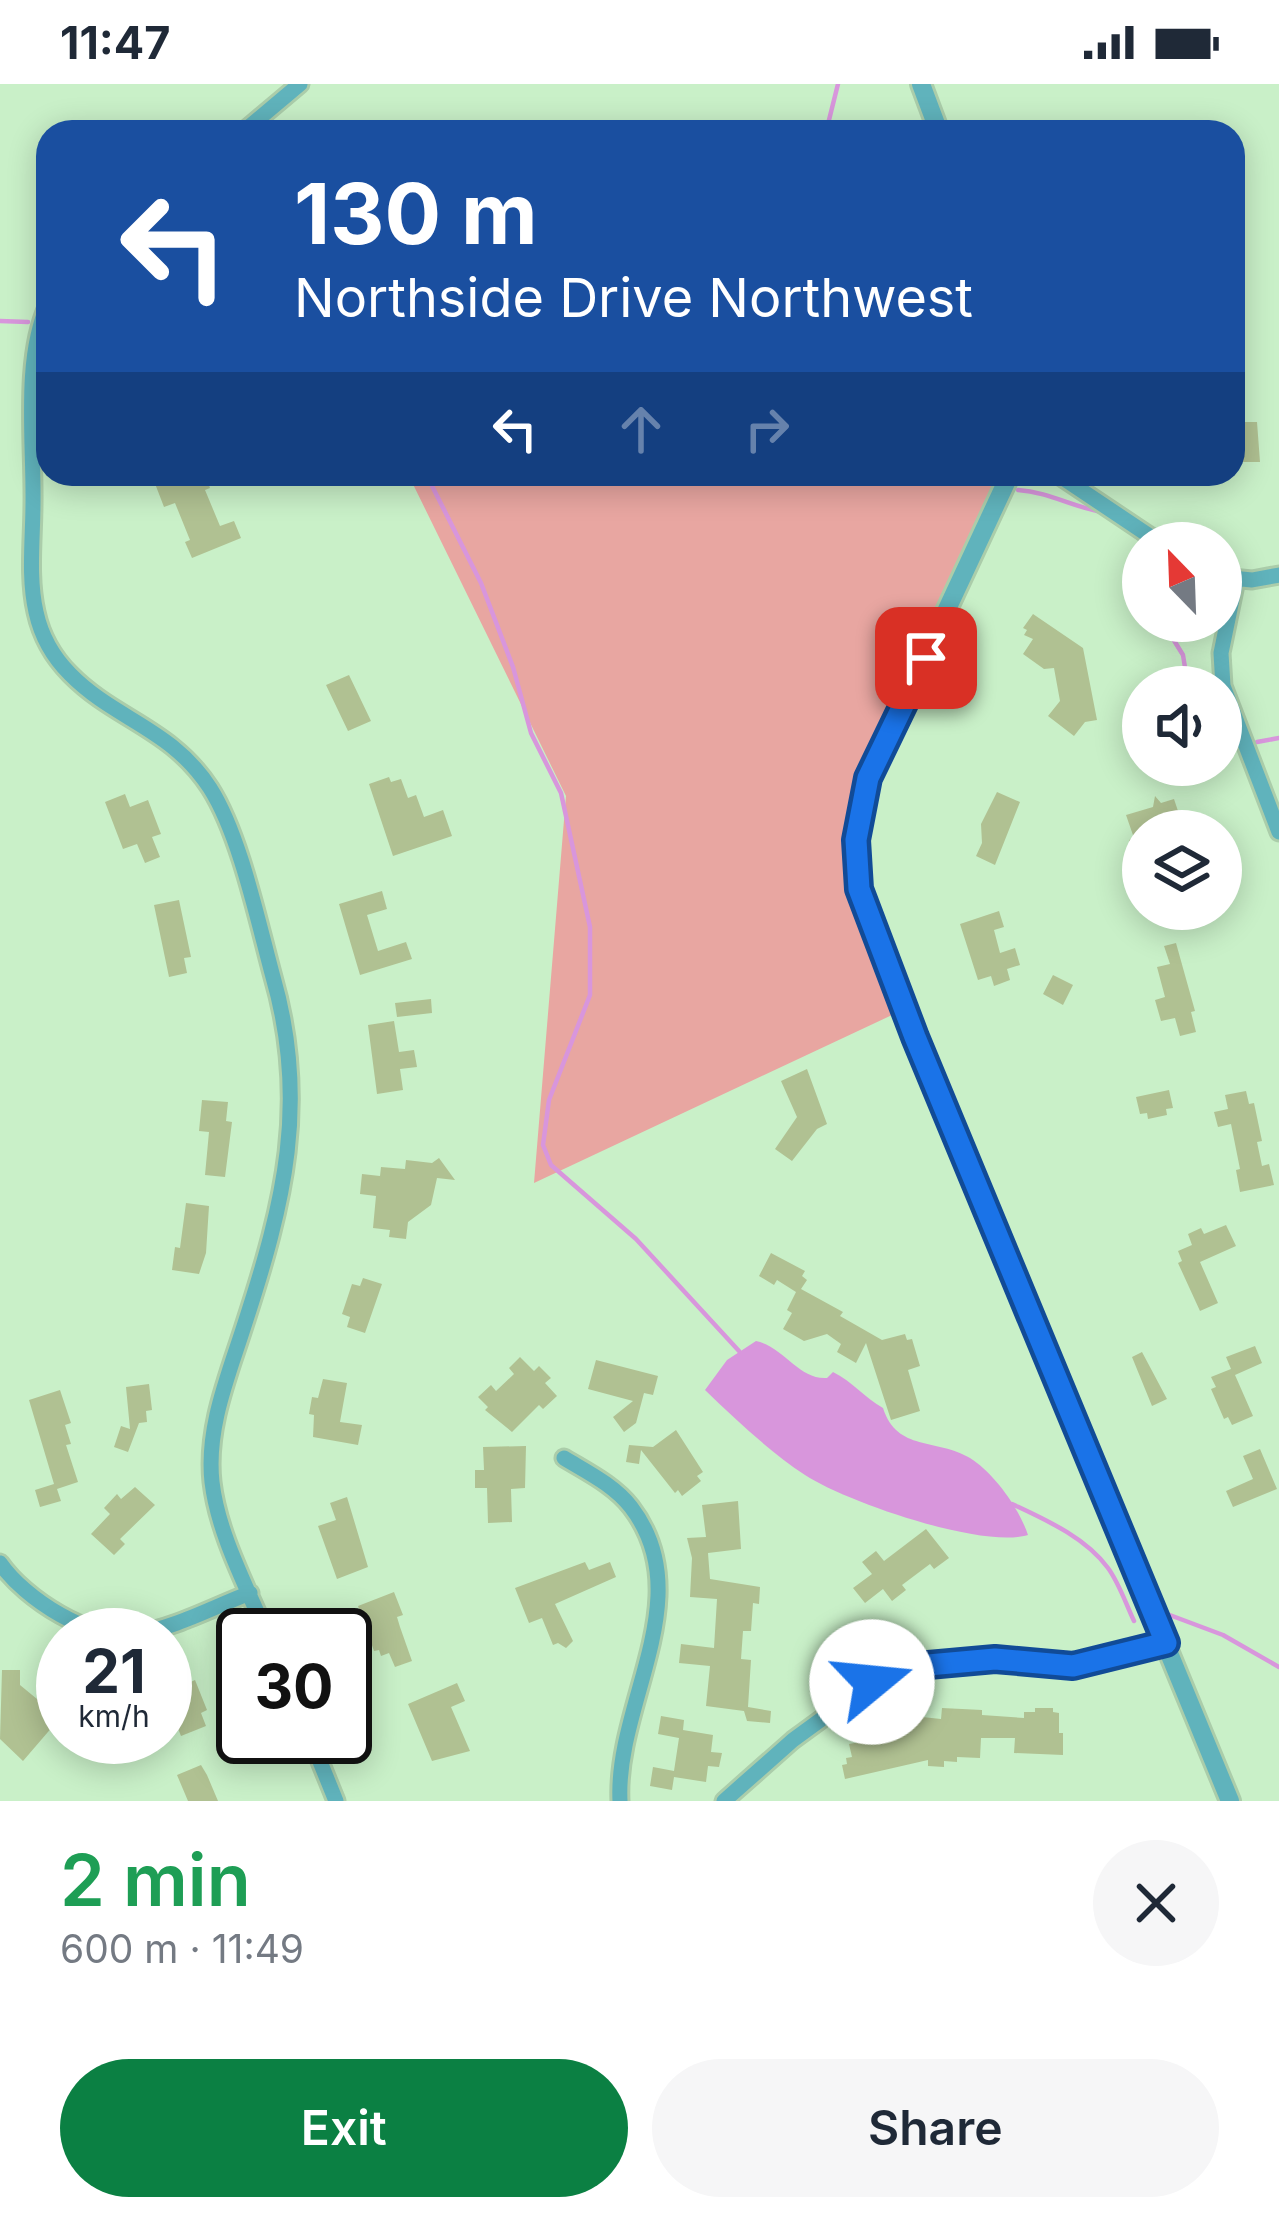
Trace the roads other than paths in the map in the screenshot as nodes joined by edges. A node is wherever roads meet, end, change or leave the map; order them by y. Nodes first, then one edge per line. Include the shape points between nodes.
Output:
1 (300, 84) edge
2 (921, 84) edge
3 (257, 120) edge
4 (934, 120) edge
5 (36, 350) edge
6 (1004, 486) edge
7 (1075, 486) edge
8 (1129, 522) edge
9 (1279, 574) edge
10 (1242, 577) edge
11 (1223, 642) edge
12 (1279, 832) edge
13 (564, 1458) dead end
14 (0, 1563) edge
15 (250, 1592) junction
16 (257, 1608) edge
17 (1166, 1643) junction
18 (321, 1764) edge
19 (337, 1801) edge
20 (620, 1801) edge
21 (724, 1801) edge
22 (1230, 1801) edge

1 - 3 street
2 - 4 street
5 - 15 street via 33,586 41,629 72,676 169,741 211,789 285,1028 292,1107 285,1186 211,1449 218,1511
6 - 17 street via 868,778 855,865 882,953
7 - 8 street
9 - 10 street
11 - 12 street via 1223,686
13 - 20 street via 632,1508 661,1581 621,1754
14 - 15 street via 38,1601 112,1633 138,1634
15 - 16 street
17 - 21 street via 1073,1666 995,1659 906,1667 872,1682
17 - 22 street
18 - 19 street

